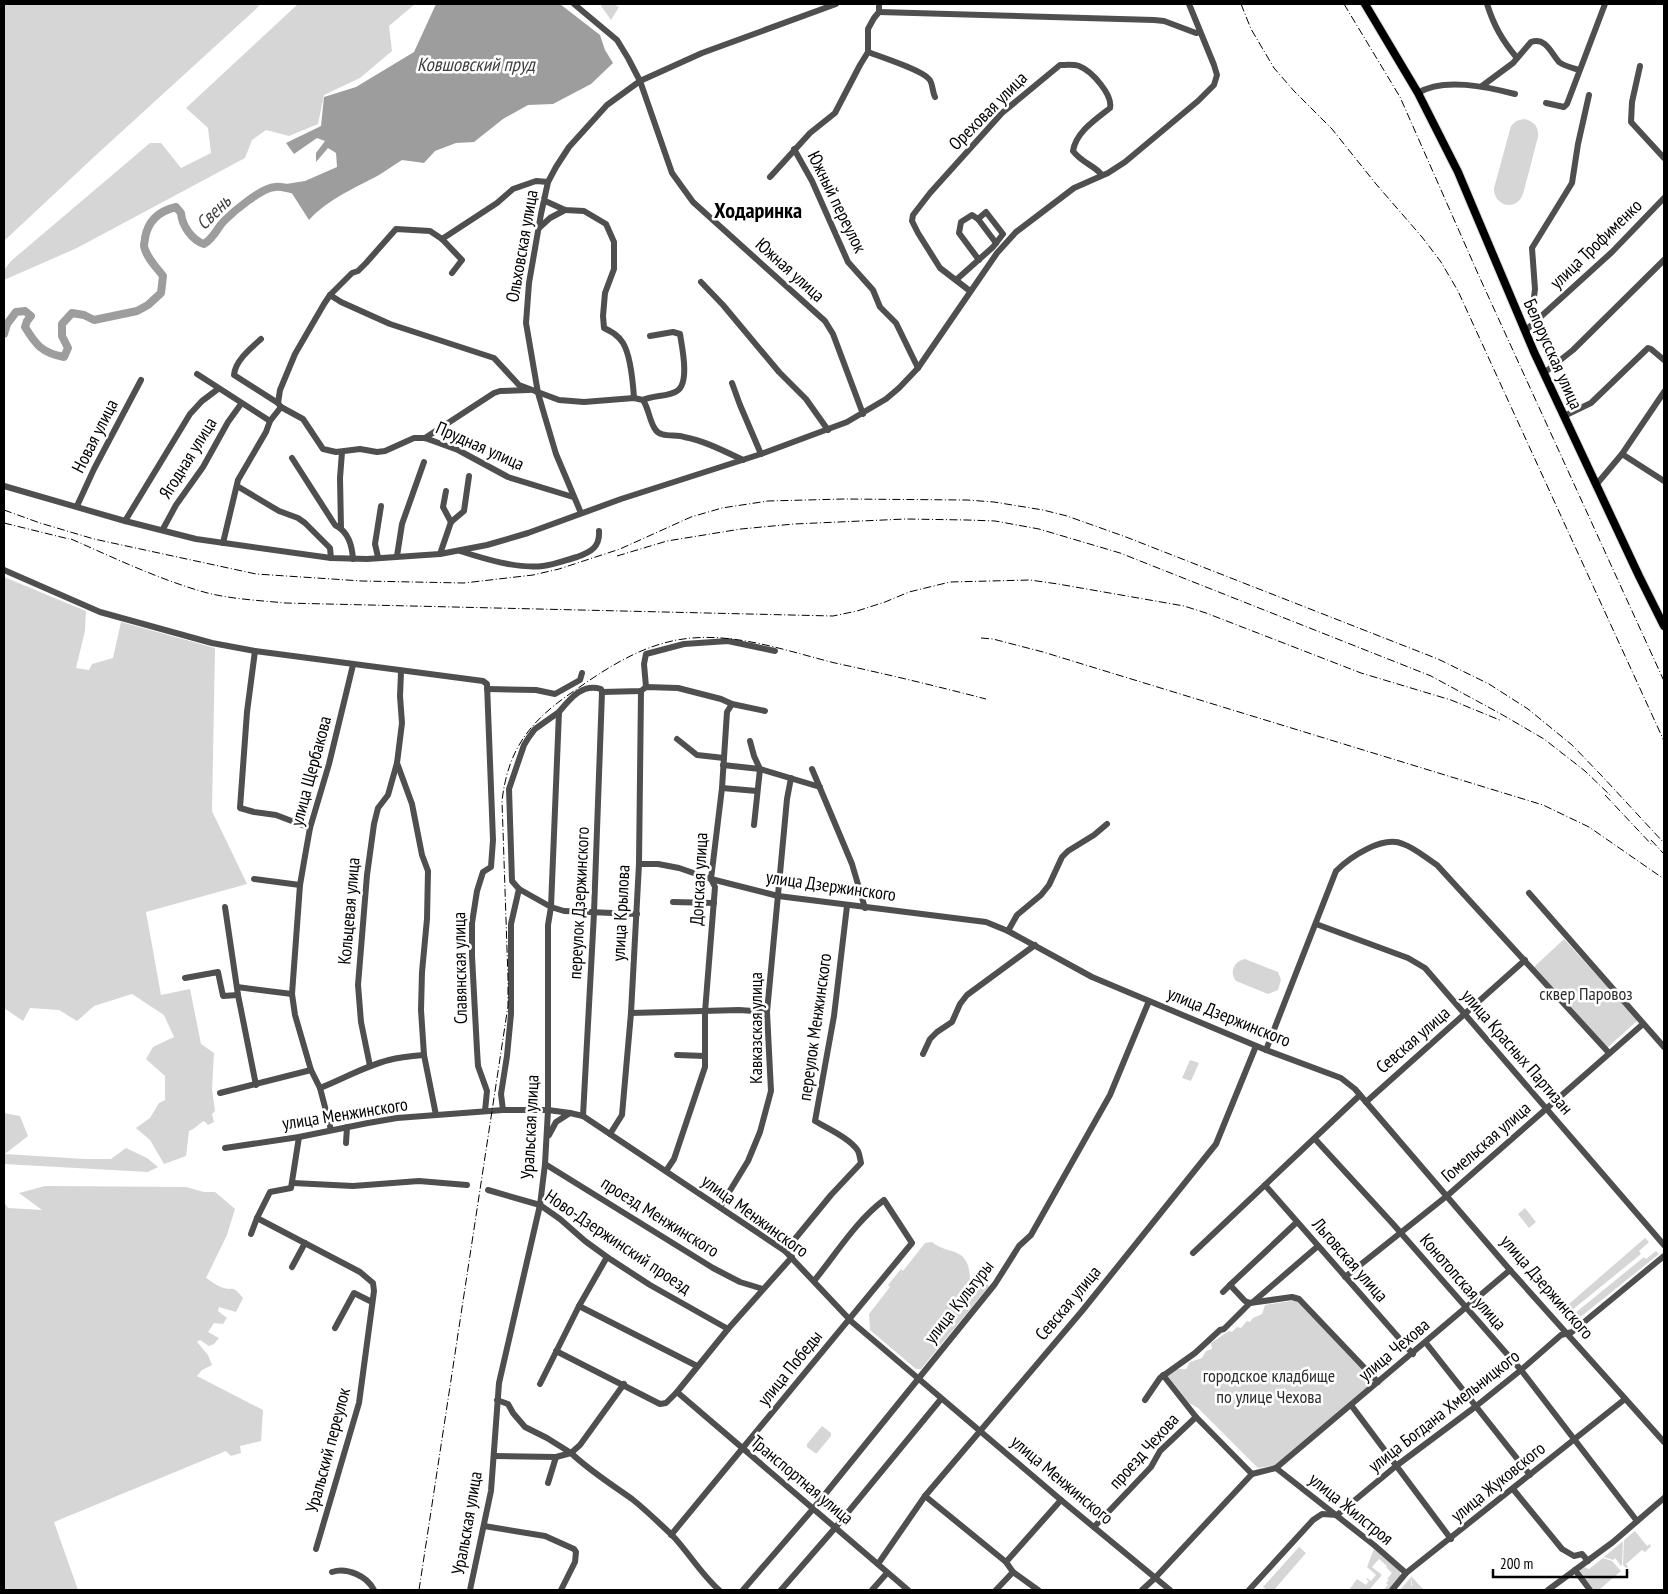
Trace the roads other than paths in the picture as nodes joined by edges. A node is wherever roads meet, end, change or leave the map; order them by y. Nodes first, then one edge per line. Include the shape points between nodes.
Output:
1 (574, 4) edge
2 (836, 4) edge
3 (878, 4) edge
4 (900, 4) edge
5 (1189, 4) edge
6 (1365, 4) edge
7 (1487, 4) edge
8 (1605, 4) edge
9 (879, 12) junction
10 (903, 12) junction
11 (1200, 32) junction
12 (868, 52) junction
13 (1517, 58) junction
14 (1640, 66) dead end
15 (1579, 70) junction
16 (640, 81) junction
17 (1482, 86) junction
18 (1418, 93) junction
19 (1515, 94) dead end
20 (1589, 95) dead end
21 (935, 97) dead end
22 (1546, 103) dead end
23 (794, 150) junction
24 (1664, 158) edge
25 (1102, 176) junction
26 (770, 177) dead end
27 (548, 182) junction
28 (1664, 198) edge
29 (543, 200) junction
30 (565, 210) junction
31 (978, 219) junction
32 (539, 228) junction
33 (442, 239) junction
34 (996, 243) junction
35 (979, 260) junction
36 (1664, 260) edge
37 (452, 273) dead end
38 (956, 280) junction
39 (701, 282) dead end
40 (970, 291) junction
41 (330, 295) junction
42 (1536, 322) junction
43 (1525, 331) junction
44 (650, 336) dead end
45 (261, 338) dead end
46 (1664, 360) edge
47 (918, 368) junction
48 (1544, 373) junction
49 (197, 374) dead end
50 (141, 380) dead end
51 (732, 383) dead end
52 (218, 389) junction
53 (530, 390) junction
54 (1664, 392) edge
55 (538, 393) junction
56 (634, 398) junction
57 (643, 400) junction
58 (241, 404) junction
59 (280, 405) junction
60 (863, 414) junction
61 (1564, 416) junction
62 (270, 421) junction
63 (828, 430) junction
64 (425, 438) junction
65 (342, 452) junction
66 (761, 454) junction
67 (1622, 454) junction
68 (292, 458) dead end
69 (744, 460) junction
70 (424, 462) dead end
71 (469, 476) dead end
72 (1664, 481) edge
73 (1596, 485) junction
74 (4, 486) edge
75 (237, 486) junction
76 (446, 491) dead end
77 (573, 497) junction
78 (77, 506) junction
79 (381, 506) dead end
80 (581, 513) junction
81 (125, 521) junction
82 (452, 522) junction
83 (341, 528) junction
84 (163, 530) junction
85 (599, 531) dead end
86 (223, 543) junction
87 (459, 550) junction
88 (440, 554) junction
89 (397, 556) junction
90 (378, 557) junction
91 (331, 558) junction
92 (353, 560) junction
93 (4, 570) edge
94 (1664, 626) edge
95 (255, 651) junction
96 (775, 652) dead end
97 (352, 665) junction
98 (401, 672) junction
99 (582, 673) dead end
100 (487, 689) junction
101 (644, 689) junction
102 (602, 692) junction
103 (732, 704) junction
104 (765, 711) dead end
105 (559, 712) junction
106 (677, 739) dead end
107 (750, 741) dead end
108 (724, 761) junction
109 (397, 763) junction
110 (760, 769) junction
111 (812, 769) dead end
112 (791, 778) junction
113 (820, 787) junction
114 (722, 788) junction
115 (757, 792) junction
116 (1107, 824) dead end
117 (754, 826) dead end
118 (310, 828) junction
119 (640, 864) junction
120 (711, 879) junction
121 (254, 880) dead end
122 (300, 885) junction
123 (519, 889) junction
124 (1529, 893) dead end
125 (778, 896) junction
126 (673, 902) dead end
127 (714, 903) junction
128 (847, 906) junction
129 (225, 907) dead end
130 (550, 907) junction
131 (865, 908) junction
132 (594, 913) junction
133 (637, 914) junction
134 (1316, 924) junction
135 (1008, 930) junction
136 (1035, 945) junction
137 (1525, 960) junction
138 (185, 978) dead end
139 (237, 991) junction
140 (292, 994) junction
141 (1149, 1001) junction
142 (705, 1012) junction
143 (767, 1012) junction
144 (631, 1013) junction
145 (1465, 1015) junction
146 (1643, 1024) junction
147 (1256, 1046) junction
148 (1664, 1047) edge
149 (1266, 1050) junction
150 (1609, 1053) junction
151 (923, 1054) dead end
152 (424, 1055) junction
153 (677, 1055) dead end
154 (705, 1056) junction
155 (370, 1066) junction
156 (311, 1070) junction
157 (256, 1085) junction
158 (320, 1088) junction
159 (220, 1093) dead end
160 (1360, 1095) junction
161 (1366, 1102) junction
162 (1546, 1109) junction
163 (504, 1110) junction
164 (548, 1110) junction
165 (485, 1111) junction
166 (570, 1113) junction
167 (436, 1115) junction
168 (583, 1116) junction
169 (347, 1127) junction
170 (332, 1130) junction
171 (610, 1134) junction
172 (299, 1137) junction
173 (548, 1138) junction
174 (1315, 1139) junction
175 (346, 1143) dead end
176 (225, 1148) dead end
177 (545, 1164) junction
178 (666, 1171) junction
179 (293, 1183) junction
180 (468, 1185) dead end
181 (1264, 1186) junction
182 (488, 1190) dead end
183 (1448, 1196) junction
184 (540, 1205) junction
185 (720, 1207) junction
186 (257, 1218) junction
187 (1297, 1222) junction
188 (1401, 1233) junction
189 (251, 1234) dead end
190 (304, 1243) junction
191 (1664, 1245) edge
192 (1318, 1246) junction
193 (785, 1251) junction
194 (1193, 1253) dead end
195 (1664, 1256) edge
196 (607, 1257) junction
197 (792, 1258) junction
198 (292, 1267) dead end
199 (1510, 1270) junction
200 (1345, 1277) junction
201 (814, 1281) junction
202 (1230, 1285) junction
203 (763, 1289) junction
204 (1223, 1292) dead end
205 (372, 1302) junction
206 (1252, 1303) junction
207 (579, 1306) junction
208 (1466, 1308) junction
209 (849, 1320) junction
210 (335, 1328) dead end
211 (728, 1329) junction
212 (1566, 1333) junction
213 (1426, 1343) junction
214 (556, 1351) junction
215 (1413, 1354) junction
216 (697, 1366) junction
217 (1521, 1370) junction
218 (1163, 1376) junction
219 (918, 1379) junction
220 (1378, 1382) junction
221 (540, 1384) dead end
222 (624, 1384) junction
223 (677, 1392) junction
224 (941, 1399) junction
225 (1625, 1399) junction
226 (498, 1400) junction
227 (1145, 1400) dead end
228 (1351, 1405) junction
229 (1475, 1407) junction
230 (1196, 1417) junction
231 (980, 1431) junction
232 (1575, 1439) junction
233 (1663, 1442) edge
234 (743, 1449) junction
235 (571, 1453) junction
236 (494, 1456) junction
237 (556, 1457) junction
238 (1396, 1466) junction
239 (1276, 1468) junction
240 (1252, 1474) junction
241 (1530, 1475) junction
242 (548, 1483) dead end
243 (1513, 1489) junction
244 (925, 1496) junction
245 (1664, 1498) edge
246 (1061, 1500) junction
247 (813, 1509) junction
248 (1337, 1515) junction
249 (1637, 1521) junction
250 (484, 1526) junction
251 (1094, 1527) junction
252 (835, 1528) junction
253 (671, 1535) junction
254 (1452, 1539) junction
255 (316, 1549) dead end
256 (1588, 1561) junction
257 (1006, 1562) junction
258 (878, 1564) junction
259 (1575, 1570) junction
260 (332, 1572) dead end
261 (1013, 1572) junction
262 (887, 1573) junction
263 (1406, 1573) junction
264 (1155, 1578) junction
265 (374, 1590) edge
266 (470, 1590) edge
267 (561, 1590) edge
268 (719, 1590) edge
269 (743, 1590) edge
270 (781, 1590) edge
271 (872, 1590) edge
272 (908, 1590) edge
273 (996, 1590) edge
274 (1038, 1590) edge
275 (1142, 1590) edge
276 (1170, 1590) edge
277 (1249, 1590) edge
278 (1392, 1590) edge
279 (1548, 1590) edge
280 (1590, 1590) edge

1 - 16 street, Южная улица via 616,40
2 - 16 street, Ольховская улица via 702,53
3 - 9 street
4 - 10 street
5 - 11 street
6 - 18 main road, Белорусская улица
7 - 13 street via 1497,32
8 - 15 street
9 - 10 street
9 - 12 street via 868,29
10 - 11 street via 1154,20
11 - 25 street via 1214,65 1214,85 1125,162
12 - 21 street via 928,78
12 - 23 street via 835,113
13 - 15 street via 1531,42 1538,40 1547,45 1561,64
13 - 17 street
14 - 24 street via 1631,122
15 - 22 street via 1566,106
16 - 27 street, Ольховская улица via 590,122 569,147
16 - 60 street, Южная улица via 672,173 684,191 824,321 833,334
17 - 18 street via 1427,87
17 - 19 street
18 - 43 main road, Белорусская улица via 1458,172
20 - 42 street via 1572,183 1532,248 1535,290 1532,314
23 - 26 street
23 - 47 street, Южный переулок via 812,181 848,262 873,290 880,307 896,322
25 - 38 street, Ореховая улица via 1073,151 1084,130 1110,108 1109,96 1085,69 1069,64 1060,66 1002,113 913,215 912,221 918,233 940,268
25 - 40 street via 1074,188 1020,228
27 - 29 street, Ольховская улица
27 - 33 street via 536,181 513,188 497,203
28 - 42 street, улица Трофименко via 1612,252
29 - 30 street
29 - 32 street, Ольховская улица
30 - 32 street
30 - 56 street via 584,211 597,217 606,224 614,242 614,269 605,293 604,328 624,344
31 - 34 street
31 - 34 street via 986,212 992,219 1003,234
31 - 35 street via 972,215 967,218 962,222 959,233
32 - 55 street, Ольховская улица via 526,316
33 - 37 street via 462,260
33 - 41 street via 430,231 396,229 366,264
34 - 35 street
35 - 38 street
36 - 48 street via 1573,350
38 - 40 street, Ореховая улица
39 - 63 street via 806,399
40 - 47 street
41 - 53 street via 390,324 494,358 519,385
41 - 59 street via 295,354 280,390
42 - 43 street, улица Трофименко
43 - 48 main road, Белорусская улица
44 - 57 street via 680,334 683,385 677,392
45 - 59 street, Прудная улица via 244,356 234,375
46 - 61 street via 1648,348 1591,403
47 - 60 street via 892,394
48 - 61 main road, Белорусская улица
49 - 52 street
50 - 78 street, Новая улица
51 - 66 street
52 - 58 street
52 - 81 street via 190,414
53 - 55 street
53 - 64 street via 494,393
54 - 67 street
55 - 56 street via 569,402
55 - 77 street, Ольховская улица
56 - 57 street
57 - 69 street via 654,429 660,434 684,436
58 - 62 street
58 - 84 street, Ягодная улица
59 - 62 street
59 - 65 street, Прудная улица via 303,419 323,449
60 - 63 street
61 - 73 main road, Белорусская улица
62 - 75 street
63 - 66 street
64 - 65 street, Прудная улица via 414,438 385,451 360,449
64 - 77 street, Прудная улица via 458,450 508,477
65 - 83 street
66 - 69 street
67 - 72 street
67 - 73 street
68 - 83 street via 335,525
69 - 80 street
70 - 89 street via 402,524
71 - 82 street via 464,511
73 - 94 main road, Белорусская улица
74 - 78 street
75 - 86 street
75 - 91 street via 305,522 330,548
76 - 82 street via 443,507
77 - 80 street, Ольховская улица
78 - 81 street
79 - 90 street via 375,544
80 - 87 street via 528,533
81 - 84 street
82 - 88 street
83 - 92 street via 348,538
84 - 86 street
85 - 87 street via 595,548 544,566 509,564
86 - 91 street
87 - 88 street
88 - 89 street
89 - 90 street
90 - 92 street
91 - 92 street
93 - 95 street via 100,612 212,643
95 - 97 street
95 - 118 street via 240,808 276,815
96 - 101 street, улица Крылова via 728,641 684,644 646,654
97 - 98 street
97 - 118 street, улица Щербакова
98 - 100 street, Славянская улица via 483,682
98 - 109 street, Кольцевая улица via 402,723
99 - 100 street via 580,680 555,694 536,690
100 - 165 street, Славянская улица via 493,840 491,866 483,872 472,923 478,1066 487,1091
101 - 102 street
101 - 103 street via 678,688
101 - 119 street, улица Крылова
102 - 105 street via 595,687 579,691
102 - 132 street, переулок Дзержинского
103 - 104 street
103 - 108 street, Донская улица via 726,712
105 - 123 street via 529,736 509,789 512,882
105 - 130 street, Уральская улица
106 - 108 street via 697,755
107 - 110 street
108 - 110 street
108 - 114 street, Донская улица
109 - 152 street, Кольцевая улица via 412,804 428,871 421,1010
109 - 155 street, Кольцевая улица via 388,794 378,808 366,874 358,992
110 - 112 street
110 - 115 street
111 - 113 street
112 - 113 street
112 - 125 street, Кавказская улица
113 - 131 street via 852,864
114 - 115 street
114 - 120 street, Донская улица
115 - 117 street
116 - 135 street via 1062,857 1049,885 1017,915
118 - 122 street, улица Щербакова
119 - 120 street, улица Дзержинского via 658,864
119 - 133 street, улица Крылова
120 - 125 street, улица Дзержинского
120 - 127 street, Донская улица via 715,887
121 - 122 street
122 - 140 street, улица Щербакова
123 - 130 street
123 - 163 street via 511,924 511,1014 501,1094
124 - 146 street
125 - 128 street, улица Дзержинского
125 - 143 street, Кавказская улица
126 - 127 street
127 - 142 street, Донская улица
128 - 131 street, улица Дзержинского
128 - 193 street, переулок Менжинского via 834,1016 816,1121 855,1147 861,1163
129 - 139 street
130 - 132 street
130 - 164 street, Уральская улица
131 - 135 street, улица Дзержинского via 986,922
132 - 133 street
132 - 168 street, переулок Дзержинского
133 - 144 street, улица Крылова
134 - 137 street via 1336,871 1366,850 1395,841 1437,865
134 - 145 street, улица Красных Партизан via 1418,963
134 - 149 street
135 - 136 street, улица Дзержинского
136 - 141 street, улица Дзержинского via 1092,977
136 - 151 street via 967,995 952,1022 933,1035
137 - 145 street, Севская улица
137 - 150 street
138 - 139 street via 218,972 223,996
139 - 140 street
139 - 157 street
140 - 156 street, улица Щербакова
141 - 147 street, улица Дзержинского
141 - 219 street, улица Культуры via 1110,1094 1031,1235 1019,1246 995,1284
142 - 143 street
142 - 144 street
142 - 154 street, Донская улица
143 - 185 street, Кавказская улица via 771,1091 767,1109 748,1161
144 - 171 street, улица Крылова via 622,1115
145 - 161 street, Севская улица
145 - 162 street, улица Красных Партизан
146 - 148 street
146 - 150 street, Гомельская улица
147 - 149 street, улица Дзержинского
147 - 231 street, Севская улица via 1216,1144 1082,1311
149 - 160 street, улица Дзержинского via 1341,1078
150 - 162 street, Гомельская улица
152 - 155 street
152 - 167 street, Кольцевая улица
153 - 154 street
154 - 178 street, Донская улица via 705,1067 674,1159
155 - 158 street
156 - 157 street
156 - 158 street, улица Щербакова
157 - 159 street
158 - 170 street, улица Щербакова
160 - 161 street, улица Дзержинского
160 - 174 street
161 - 183 street, улица Дзержинского
162 - 183 street, Гомельская улица
162 - 191 street, улица Красных Партизан
163 - 164 street, улица Менжинского
163 - 165 street, улица Менжинского
164 - 166 street, улица Менжинского
164 - 173 street, Уральская улица
165 - 167 street, улица Менжинского
166 - 168 street, улица Менжинского
166 - 173 street via 556,1122
167 - 169 street, улица Менжинского
168 - 171 street, улица Менжинского
169 - 170 street, улица Менжинского
169 - 175 street
170 - 172 street, улица Менжинского
171 - 178 street, улица Менжинского
172 - 176 street, улица Менжинского
172 - 179 street
173 - 177 street, Уральская улица
174 - 181 street
174 - 188 street, Конотопская улица
177 - 184 street, Уральская улица
177 - 203 street, проезд Менжинского via 713,1268
178 - 185 street, улица Менжинского
179 - 180 street via 354,1186 419,1181
179 - 186 street via 291,1188 270,1192
181 - 187 street, Льговская улица
181 - 194 street
182 - 184 street, Ново-Дзержинский проезд
183 - 188 street, Гомельская улица
183 - 199 street, улица Дзержинского
184 - 196 street, Ново-Дзержинский проезд
184 - 226 street, Уральская улица via 499,1383
185 - 193 street, улица Менжинского
186 - 189 street
186 - 190 street, Уральский переулок
187 - 192 street, Льговская улица
187 - 202 street
188 - 200 street, Гомельская улица
188 - 208 street, Конотопская улица
190 - 198 street
190 - 205 street, Уральский переулок via 367,1276 373,1282
192 - 200 street, Льговская улица
192 - 206 street
193 - 197 street, улица Менжинского
195 - 212 street, улица Богдана Хмельницкого via 1572,1332
196 - 207 street
196 - 211 street, Ново-Дзержинский проезд
197 - 201 street, улица Менжинского
197 - 203 street
199 - 208 street, улица Чехова
199 - 212 street, улица Дзержинского
200 - 215 street, Льговская улица
201 - 209 street, улица Менжинского
201 - 209 street, улица Победы via 854,1230 884,1200 912,1243
202 - 204 street
202 - 206 street via 1245,1301
203 - 211 street
205 - 210 street via 354,1293
205 - 255 street, Уральский переулок via 359,1403
206 - 218 street via 1195,1353
206 - 220 street via 1292,1297 1299,1299
207 - 214 street
207 - 216 street
208 - 213 street, улица Чехова
208 - 217 street, Конотопская улица
209 - 219 street, улица Менжинского
209 - 234 street, улица Победы
211 - 216 street
212 - 217 street, улица Богдана Хмельницкого
212 - 225 street, улица Дзержинского
213 - 215 street, улица Чехова
213 - 229 street
214 - 221 street
214 - 222 street
215 - 220 street, улица Чехова
216 - 223 street
217 - 229 street, улица Богдана Хмельницкого
217 - 232 street, Конотопская улица
218 - 227 street
218 - 230 street
219 - 224 street, улица Менжинского
219 - 247 street, улица Культуры
220 - 228 street, улица Чехова
222 - 223 street via 660,1404
222 - 235 street
223 - 234 street, Транспортная улица
224 - 231 street, улица Менжинского
224 - 252 street
225 - 232 street, улица Жуковского
225 - 233 street, улица Дзержинского
226 - 235 street via 508,1404 525,1427
226 - 236 street, Уральская улица
228 - 238 street
228 - 239 street, улица Чехова
229 - 238 street, улица Богдана Хмельницкого
229 - 241 street
230 - 240 street
230 - 251 street, проезд Чехова via 1160,1451 1151,1467
231 - 244 street, Севская улица
231 - 246 street, улица Менжинского
232 - 241 street, улица Жуковского
232 - 249 street, Конотопская улица
234 - 247 street, Транспортная улица
234 - 253 street, улица Победы
235 - 237 street
235 - 253 street via 634,1500
236 - 237 street
236 - 250 street, Уральская улица
237 - 242 street
238 - 248 street, улица Богдана Хмельницкого
238 - 254 street
239 - 240 street, улица Чехова
239 - 248 street, улица Жилстроя
240 - 264 street
241 - 243 street, улица Жуковского
243 - 254 street, улица Жуковского
243 - 256 street via 1562,1549 1574,1556 1582,1554
244 - 257 street
244 - 258 street, Севская улица
245 - 249 street
246 - 251 street, улица Менжинского
246 - 257 street
247 - 252 street, Транспортная улица
247 - 269 street, улица Культуры
248 - 263 street, улица Жилстроя
248 - 277 street, улица Богдана Хмельницкого via 1322,1514 1313,1520
249 - 256 street
250 - 266 street, Уральская улица
250 - 267 street via 545,1536 574,1549 575,1562
251 - 264 street, улица Менжинского
252 - 258 street, Транспортная улица
252 - 270 street
253 - 268 street
254 - 263 street, улица Жуковского
256 - 259 street
257 - 261 street
258 - 262 street, Транспортная улица
259 - 279 street
259 - 280 street
260 - 265 street via 341,1569 351,1572 367,1581
261 - 273 street
261 - 274 street
262 - 271 street
262 - 272 street, Транспортная улица
263 - 278 street, улица Жуковского
264 - 275 street
264 - 276 street, улица Менжинского

